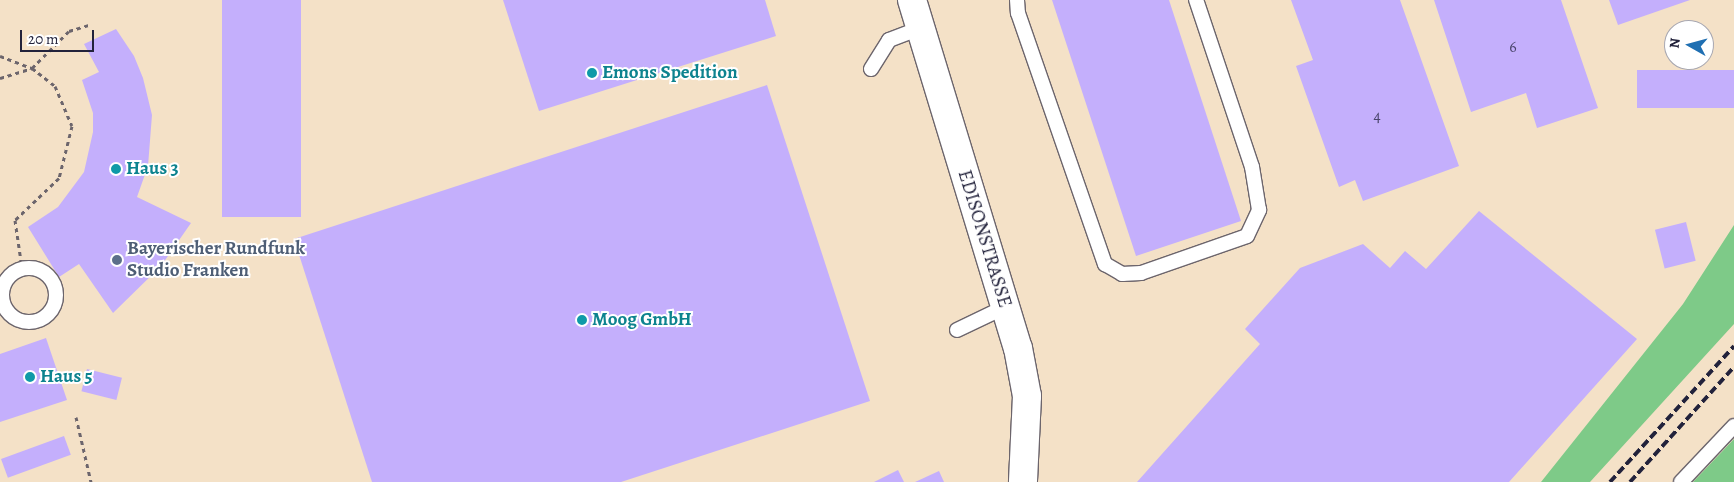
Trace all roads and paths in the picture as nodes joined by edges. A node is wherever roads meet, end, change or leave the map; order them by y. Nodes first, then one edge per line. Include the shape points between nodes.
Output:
1 (912, 0) edge
2 (1017, 0) edge
3 (1196, 0) edge
4 (89, 25) dead end
5 (920, 28) junction
6 (0, 56) edge
7 (32, 68) junction
8 (871, 69) dead end
9 (0, 78) edge
10 (22, 268) junction
11 (1, 304) edge
12 (1006, 307) junction
13 (957, 330) dead end
14 (76, 418) dead end
15 (1734, 426) edge
16 (91, 482) edge
17 (1024, 482) edge
18 (1681, 482) edge

1 - 5 street, EDISONSTRASSE
2 - 3 lane via 1018,14 1105,264 1122,274 1141,273 1247,236 1260,210 1252,167
4 - 7 path via 69,31
5 - 8 lane via 889,40
5 - 12 street, EDISONSTRASSE
6 - 7 path
7 - 9 path
7 - 10 path via 55,86 72,126 59,178 15,220
10 - 11 lane via 4,281
10 - 11 lane via 44,271 56,290 51,311 35,322 15,319
12 - 13 lane
12 - 17 street, EDISONSTRASSE via 1027,396
14 - 16 path
15 - 18 lane

